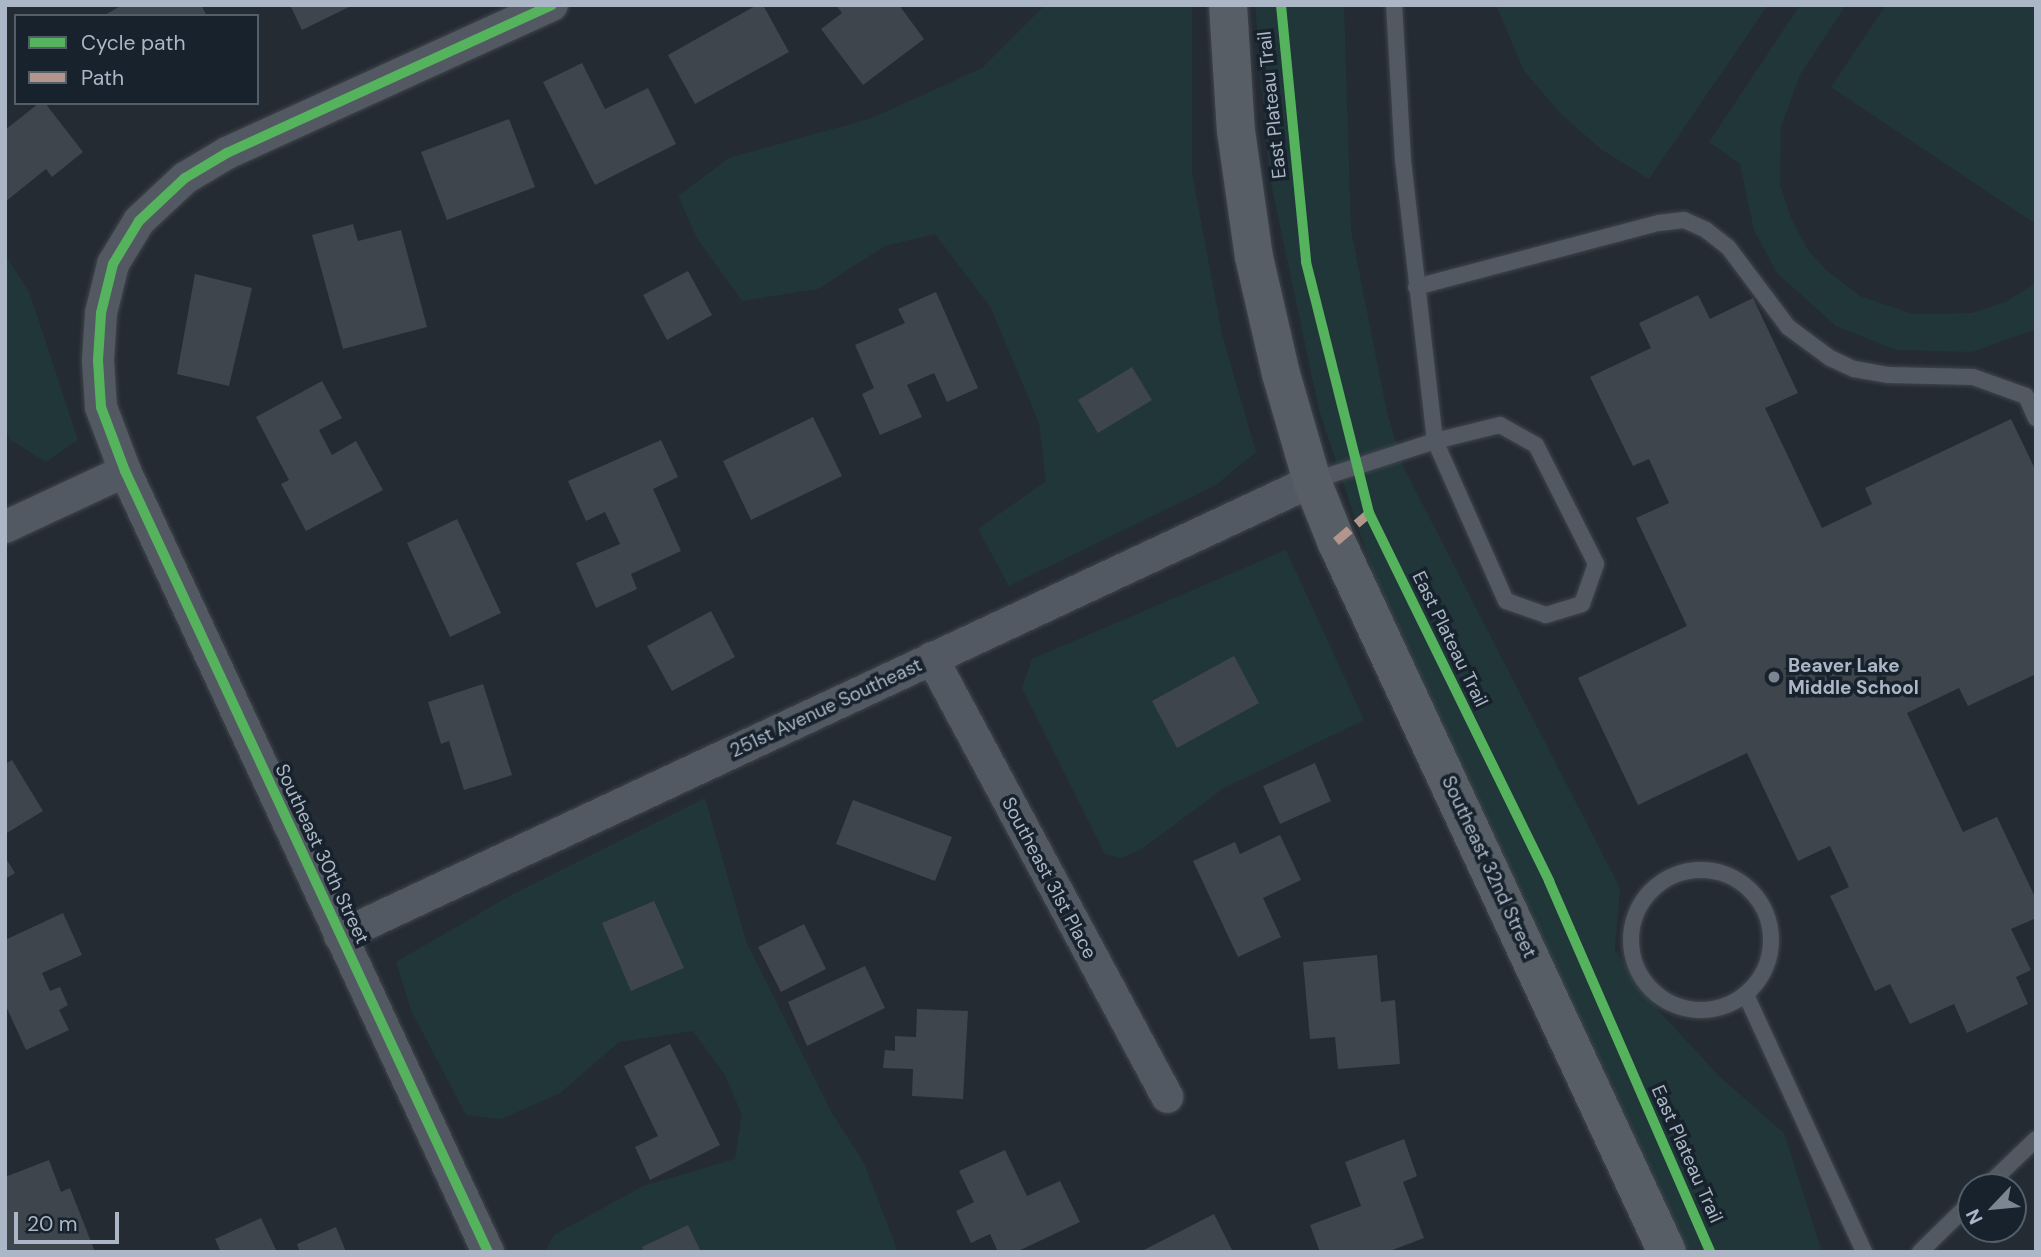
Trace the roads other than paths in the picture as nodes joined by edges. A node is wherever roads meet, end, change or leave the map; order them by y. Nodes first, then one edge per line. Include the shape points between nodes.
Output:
1 (552, 5) edge
2 (1228, 5) edge
3 (1394, 5) edge
4 (1416, 287) junction
5 (2036, 418) edge
6 (1435, 441) junction
7 (125, 471) junction
8 (1312, 481) junction
9 (5, 527) edge
10 (932, 658) junction
11 (340, 936) junction
12 (1746, 995) junction
13 (1167, 1097) dead end
14 (2036, 1139) edge
15 (2001, 1173) edge
16 (1957, 1216) edge
17 (488, 1252) edge
18 (1667, 1252) edge
19 (1864, 1252) edge
20 (1920, 1252) edge

1 - 7 street, Southeast 30th Street via 227,153 185,178 139,221 113,264 101,313 98,360 101,407
2 - 8 street, Southeast 32nd Street via 1236,131 1254,257
3 - 4 lane
4 - 5 lane via 1684,220 1728,247 1788,327 1830,358 1854,369 1888,374 1973,377 2026,396
4 - 6 lane
6 - 6 lane via 1506,601 1546,615 1583,604 1596,564 1536,446 1500,425
6 - 8 lane
7 - 9 street
7 - 11 street, Southeast 30th Street
8 - 10 street, 251st Avenue Southeast
8 - 18 street, Southeast 32nd Street
10 - 11 street, 251st Avenue Southeast
10 - 13 street, Southeast 31st Place
11 - 17 street, Southeast 30th Street
12 - 12 lane via 1762,977 1771,954 1771,930 1763,907 1748,887 1727,875 1704,870 1680,873 1660,884 1644,899 1634,919 1631,942 1646,984 1662,999 1705,1011 1727,1007
12 - 19 lane
14 - 15 lane
16 - 20 lane

